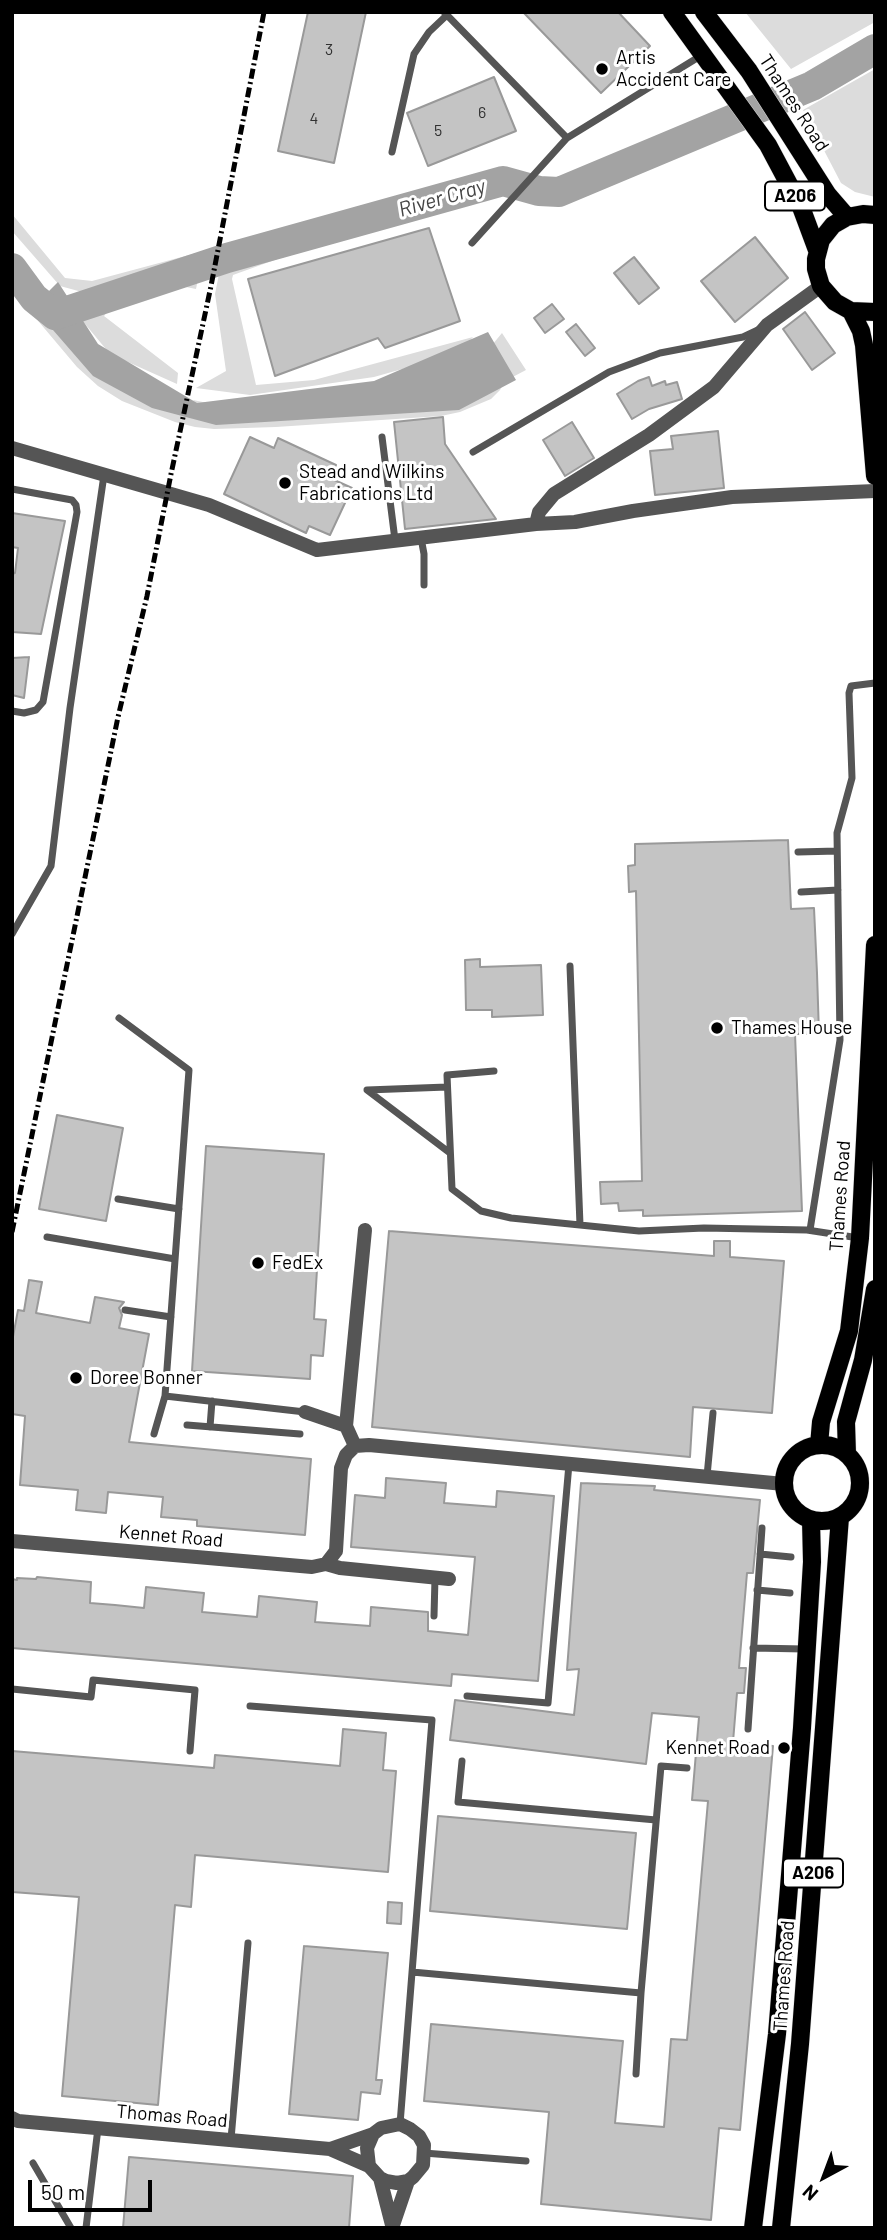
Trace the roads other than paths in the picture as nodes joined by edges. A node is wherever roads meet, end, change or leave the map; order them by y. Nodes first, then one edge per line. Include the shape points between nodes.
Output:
1 (672, 12) edge
2 (704, 12) edge
3 (445, 13) edge
4 (702, 55) junction
5 (567, 138) junction
6 (392, 152) dead end
7 (875, 215) edge
8 (847, 217) junction
9 (471, 243) dead end
10 (817, 250) junction
11 (821, 286) junction
12 (851, 311) junction
13 (875, 312) edge
14 (767, 325) junction
15 (382, 437) dead end
16 (12, 448) edge
17 (473, 452) dead end
18 (104, 475) junction
19 (875, 476) edge
20 (12, 489) edge
21 (875, 491) edge
22 (536, 524) junction
23 (421, 538) junction
24 (395, 540) junction
25 (425, 585) dead end
26 (875, 683) edge
27 (12, 711) edge
28 (837, 851) junction
29 (798, 852) dead end
30 (838, 890) junction
31 (801, 892) dead end
32 (12, 934) edge
33 (875, 945) edge
34 (570, 966) dead end
35 (119, 1018) dead end
36 (494, 1071) dead end
37 (447, 1087) junction
38 (450, 1153) junction
39 (118, 1199) dead end
40 (179, 1209) junction
41 (580, 1225) junction
42 (365, 1230) dead end
43 (810, 1230) junction
44 (47, 1237) dead end
45 (860, 1238) junction
46 (175, 1259) junction
47 (875, 1289) edge
48 (125, 1310) dead end
49 (170, 1317) junction
50 (165, 1396) junction
51 (212, 1401) junction
52 (305, 1412) joint
53 (713, 1413) dead end
54 (187, 1425) dead end
55 (346, 1426) junction
56 (210, 1427) junction
57 (154, 1434) dead end
58 (300, 1434) dead end
59 (819, 1445) junction
60 (355, 1446) junction
61 (847, 1454) junction
62 (569, 1464) junction
63 (706, 1477) junction
64 (784, 1484) junction
65 (840, 1517) junction
66 (811, 1520) junction
67 (762, 1528) dead end
68 (12, 1541) edge
69 (760, 1554) junction
70 (790, 1557) dead end
71 (326, 1564) junction
72 (442, 1578) joint
73 (757, 1590) junction
74 (790, 1593) dead end
75 (434, 1616) dead end
76 (753, 1648) junction
77 (805, 1649) junction
78 (12, 1689) edge
79 (467, 1696) dead end
80 (250, 1706) dead end
81 (748, 1729) dead end
82 (190, 1751) dead end
83 (462, 1761) dead end
84 (687, 1768) dead end
85 (656, 1820) junction
86 (248, 1943) dead end
87 (412, 1972) junction
88 (641, 1993) junction
89 (636, 2074) dead end
90 (12, 2118) edge
91 (400, 2124) junction
92 (98, 2128) junction
93 (373, 2134) junction
94 (231, 2140) junction
95 (330, 2149) junction
96 (424, 2153) junction
97 (526, 2161) dead end
98 (33, 2163) dead end
99 (369, 2166) junction
100 (380, 2178) junction
101 (408, 2181) junction
102 (392, 2227) edge
103 (71, 2228) edge
104 (86, 2228) edge
105 (753, 2228) edge
106 (781, 2228) edge

1 - 4 main road, A206
2 - 8 main road, Thames Road / A206
3 - 5 lane
3 - 6 lane via 414,54
4 - 5 lane
4 - 10 main road, A206 via 768,145 801,207
5 - 9 lane
7 - 8 main road
8 - 10 main road via 833,225
10 - 11 main road
11 - 12 main road
11 - 14 street
12 - 13 main road
12 - 19 main road via 864,345
14 - 17 lane via 744,337 660,354 609,372
14 - 22 street via 714,387 649,435 554,494 539,512
15 - 24 lane
16 - 18 street
18 - 24 street via 209,505 317,550
18 - 32 lane via 51,866
20 - 27 lane via 72,500 77,512 43,702 36,710
21 - 22 street via 732,497
22 - 23 street
23 - 24 street
23 - 25 lane
26 - 28 lane via 851,686 849,693 852,778 837,833
28 - 29 lane
28 - 30 lane
30 - 31 lane
30 - 43 lane via 840,1040
33 - 45 main road, Thames Road
34 - 41 lane
35 - 40 lane via 189,1070
36 - 37 lane via 447,1075
37 - 38 lane
37 - 38 lane via 367,1090
38 - 41 lane via 452,1189 481,1211
39 - 40 lane
40 - 46 lane
41 - 43 lane via 639,1231
42 - 55 street
43 - 45 lane
44 - 46 lane
45 - 59 main road, Thames Road via 849,1331 821,1422
46 - 49 lane
47 - 61 main road via 846,1422
48 - 49 lane
49 - 50 lane
50 - 51 lane
50 - 57 lane
51 - 52 lane
51 - 56 lane
52 - 55 street
53 - 63 lane
54 - 56 lane
55 - 60 street
56 - 58 lane
59 - 61 main road
59 - 64 main road via 802,1450 790,1462
60 - 62 street
60 - 71 street via 341,1468 335,1552
61 - 65 main road via 856,1465 860,1488 852,1507
62 - 63 street
62 - 79 lane via 548,1703
63 - 64 street
64 - 66 main road via 789,1503
65 - 66 main road
65 - 106 main road, Thames Road / A206 via 800,2044
66 - 77 main road, Thames Road / A206
67 - 69 lane
68 - 71 street, Kennet Road via 312,1567
69 - 70 lane
69 - 73 lane
71 - 72 street, Kennet Road
72 - 75 lane
73 - 74 lane
73 - 76 lane
76 - 77 lane
76 - 81 lane
77 - 105 main road, Thames Road / A206 via 777,2034
78 - 82 lane via 91,1697 93,1680 195,1690
80 - 87 lane via 432,1720
83 - 85 lane via 458,1802
84 - 85 lane via 660,1766
85 - 88 lane
86 - 94 lane
87 - 88 lane
87 - 91 lane
88 - 89 lane
90 - 92 street, Thomas Road
91 - 93 street, Thomas Road
91 - 96 street via 419,2136
92 - 94 street, Thomas Road
92 - 104 lane
93 - 95 street, Thomas Road
93 - 99 street via 367,2148
94 - 95 street, Thomas Road
95 - 99 street, Thomas Road
96 - 97 lane
96 - 101 street, Thomas Road via 423,2165
98 - 103 lane
99 - 100 street, Thomas Road
100 - 101 street
100 - 102 street, Thomas Road
101 - 102 street, Thomas Road

